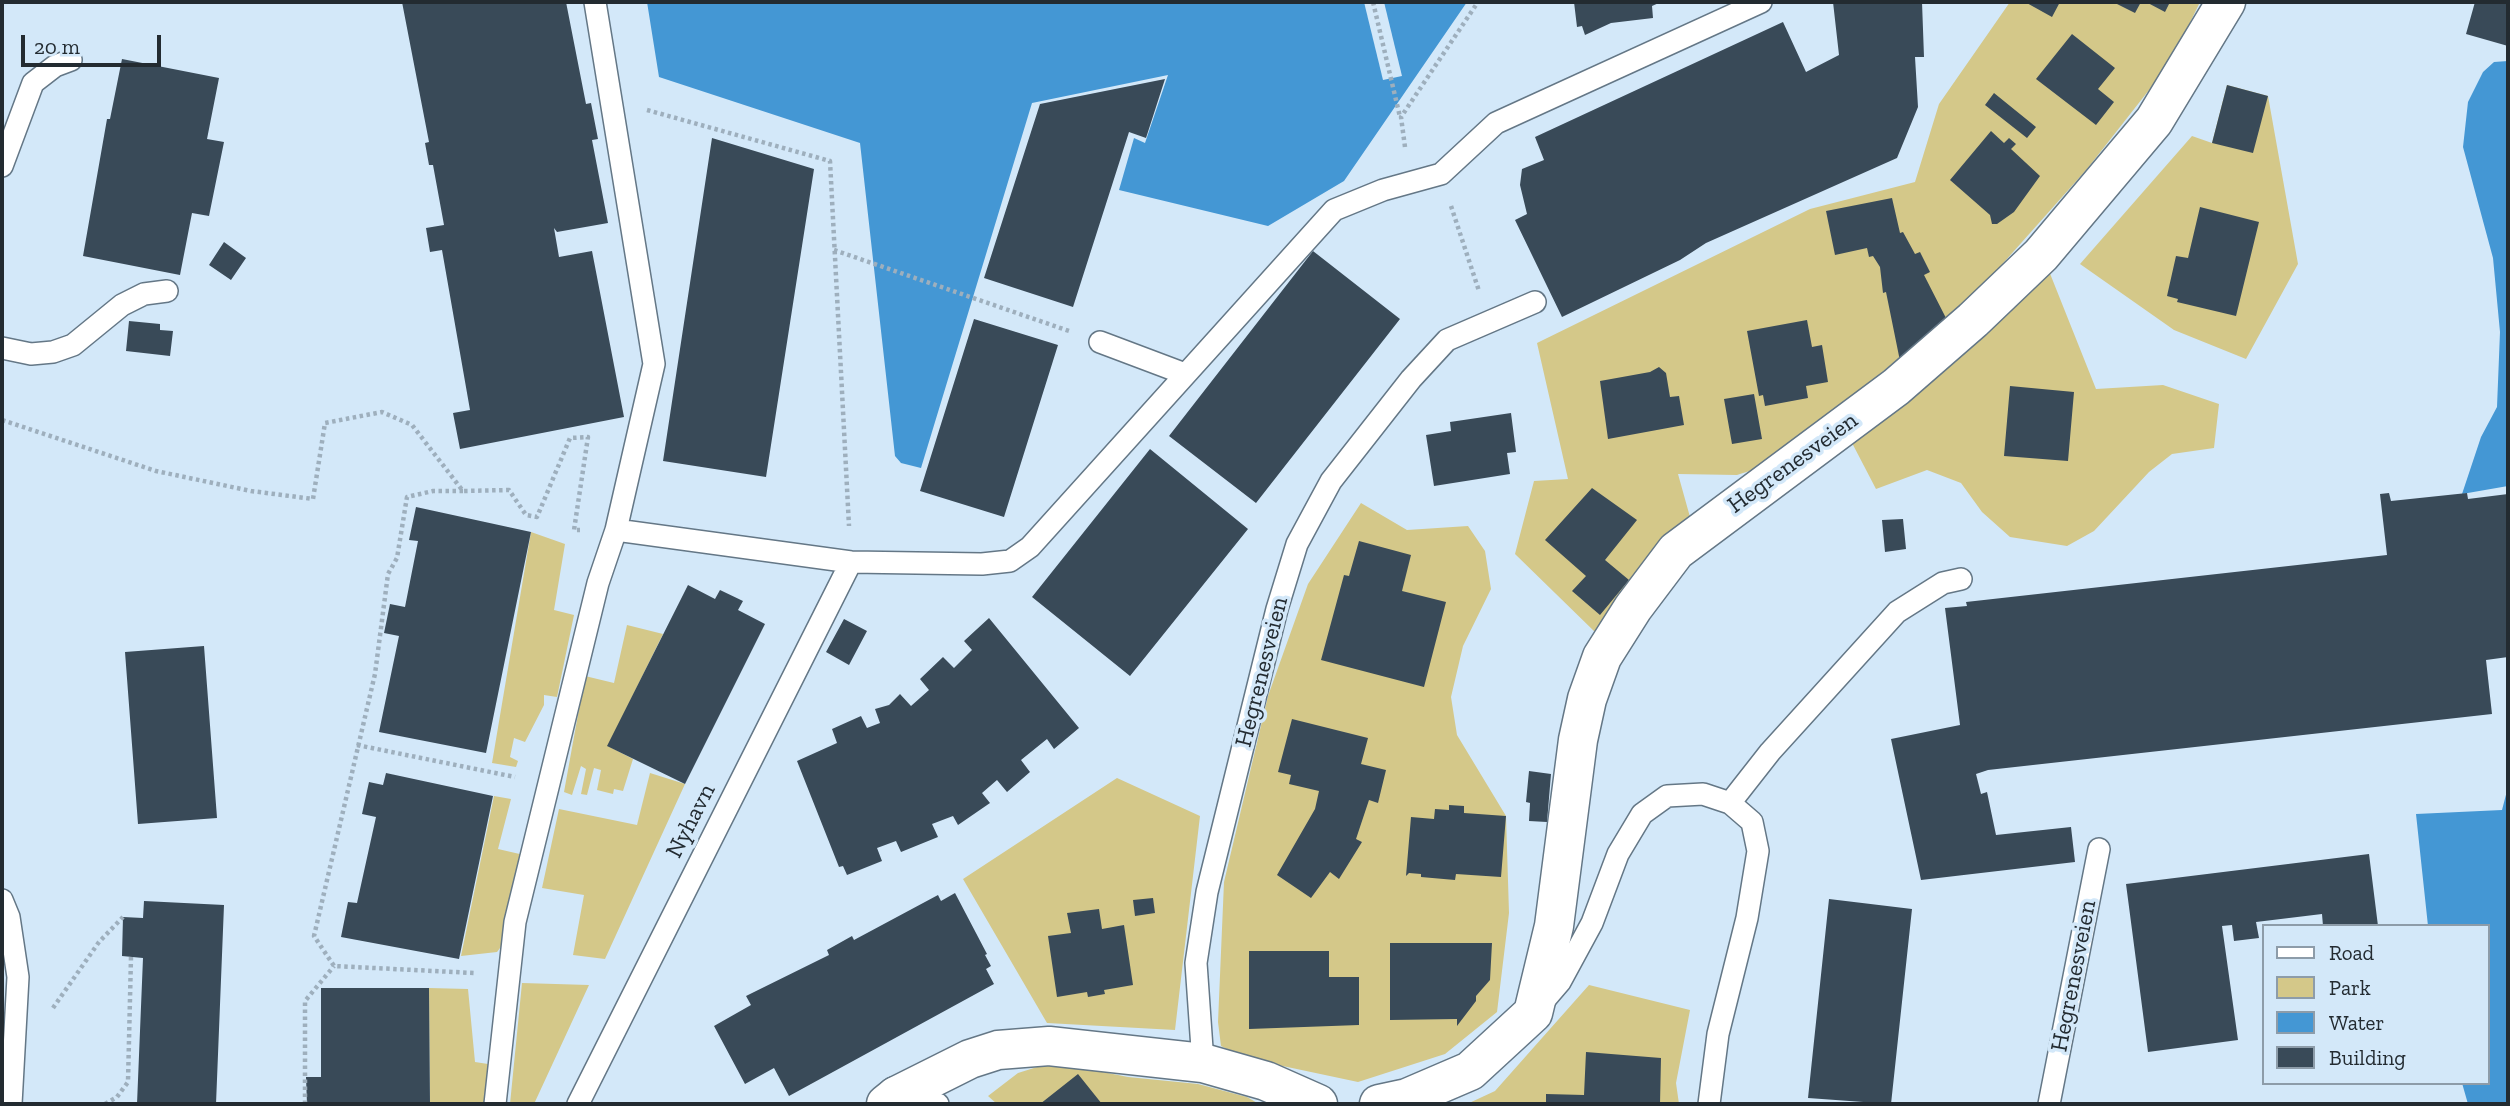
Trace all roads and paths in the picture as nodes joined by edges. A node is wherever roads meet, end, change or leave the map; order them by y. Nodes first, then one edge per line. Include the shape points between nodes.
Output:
1 (595, 2) edge
2 (1373, 2) edge
3 (1478, 2) edge
4 (1761, 2) edge
5 (2227, 2) edge
6 (71, 60) dead end
7 (611, 100) junction
8 (1401, 117) junction
9 (2, 166) edge
10 (1441, 174) junction
11 (1410, 182) junction
12 (834, 250) junction
13 (167, 291) dead end
14 (1535, 302) dead end
15 (1489, 321) junction
16 (1100, 342) joint
17 (2, 348) edge
18 (1185, 374) junction
19 (2, 420) edge
20 (463, 491) junction
21 (616, 530) junction
22 (851, 562) junction
23 (1961, 579) dead end
24 (358, 746) junction
25 (519, 778) dead end
26 (1730, 803) junction
27 (2099, 849) dead end
28 (2, 900) edge
29 (123, 917) dead end
30 (131, 957) dead end
31 (334, 966) junction
32 (475, 986) dead end
33 (1534, 1013) junction
34 (13, 1061) junction
35 (1203, 1063) junction
36 (891, 1100) edge
37 (11, 1104) edge
38 (105, 1104) edge
39 (305, 1104) edge
40 (495, 1104) edge
41 (578, 1104) edge
42 (938, 1104) edge
43 (1318, 1104) edge
44 (1379, 1104) edge
45 (1709, 1104) edge
46 (2049, 1104) edge

1 - 7 lane
2 - 8 path
3 - 8 path
4 - 10 lane via 1496,123
5 - 33 street, Hegrenesveien via 2154,121 2041,255 1896,387 1676,551 1633,608 1602,657 1587,699 1554,926
6 - 9 lane via 54,66 33,83
7 - 12 path via 830,161
7 - 21 lane via 654,364
8 - 11 path
10 - 11 lane
10 - 15 path
11 - 18 lane via 1334,210
12 - 16 path
12 - 22 path
13 - 17 lane via 144,294 122,305 73,345 53,352 31,354
14 - 15 lane, Hegrenesveien
15 - 35 lane, Hegrenesveien via 1447,340 1411,379 1331,481 1297,544 1207,892 1196,963
16 - 18 lane
18 - 22 lane via 1030,547 1010,561
19 - 20 path via 156,471 313,499 325,423 382,412 412,425
20 - 21 path via 509,490 526,515 537,517 570,438 587,438 574,530
20 - 24 path via 407,497 397,558 388,574 375,674
21 - 22 lane
21 - 40 lane via 598,583 515,922
22 - 41 lane, Nyhavn
23 - 26 lane via 1943,583 1897,612
24 - 25 path
24 - 31 path via 314,936
26 - 33 lane via 1703,794 1667,796 1642,814 1618,854 1592,923 1560,982
26 - 45 lane via 1752,821 1758,851 1747,918 1718,1034
27 - 46 lane, Hegrenesveien
28 - 34 lane via 18,976
29 - 34 path via 99,942
30 - 38 path via 128,1083
31 - 32 path via 474,972
31 - 39 path via 305,1001
33 - 44 street via 1470,1071 1407,1098
34 - 37 lane
35 - 36 street via 1049,1046 998,1051 970,1059
35 - 43 street via 1266,1081
36 - 42 lane

